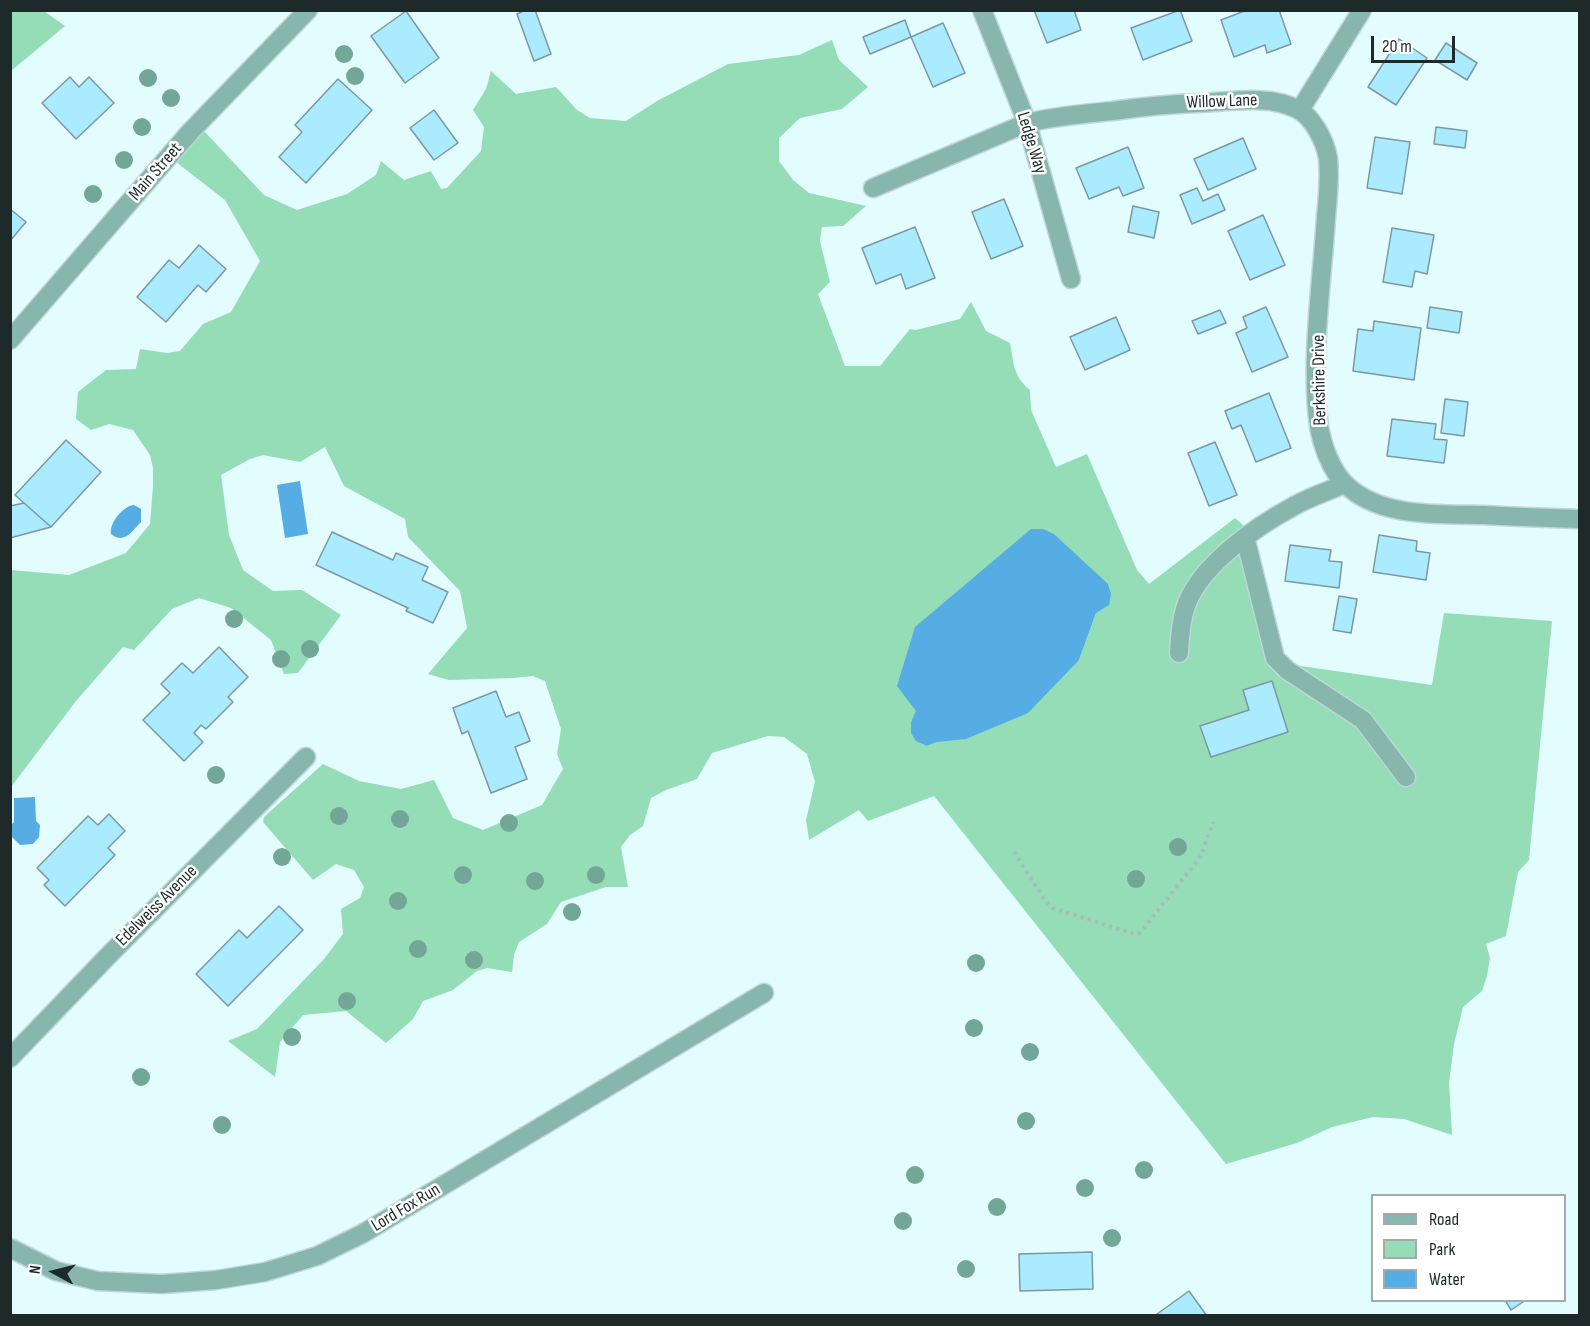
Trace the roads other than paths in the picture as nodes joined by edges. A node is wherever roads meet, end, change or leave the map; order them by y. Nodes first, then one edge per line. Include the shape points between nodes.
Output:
1 (308, 10) edge
2 (982, 10) edge
3 (1362, 10) edge
4 (1300, 110) junction
5 (1027, 123) junction
6 (873, 188) dead end
7 (1071, 279) dead end
8 (10, 340) edge
9 (1345, 484) junction
10 (1580, 519) edge
11 (1245, 537) junction
12 (1179, 653) dead end
13 (306, 757) dead end
14 (1406, 777) dead end
15 (764, 993) dead end
16 (10, 1058) edge
17 (10, 1248) edge

1 - 8 street, Main Street via 190,132
2 - 5 street, Ledge Way
3 - 4 street
4 - 5 street, Willow Lane via 1265,100 1178,103
4 - 9 street, Berkshire Drive via 1320,134 1328,157 1316,397 1319,428 1328,456
5 - 6 street
5 - 7 street, Ledge Way
9 - 10 street, Berkshire Drive via 1375,503 1400,510
9 - 11 street via 1295,505
11 - 12 street via 1204,575 1188,602
11 - 14 street via 1275,658 1363,720
13 - 16 street, Edelweiss Avenue
15 - 17 street, Lord Fox Run via 362,1234 317,1257 265,1272 162,1284 98,1281 56,1271

